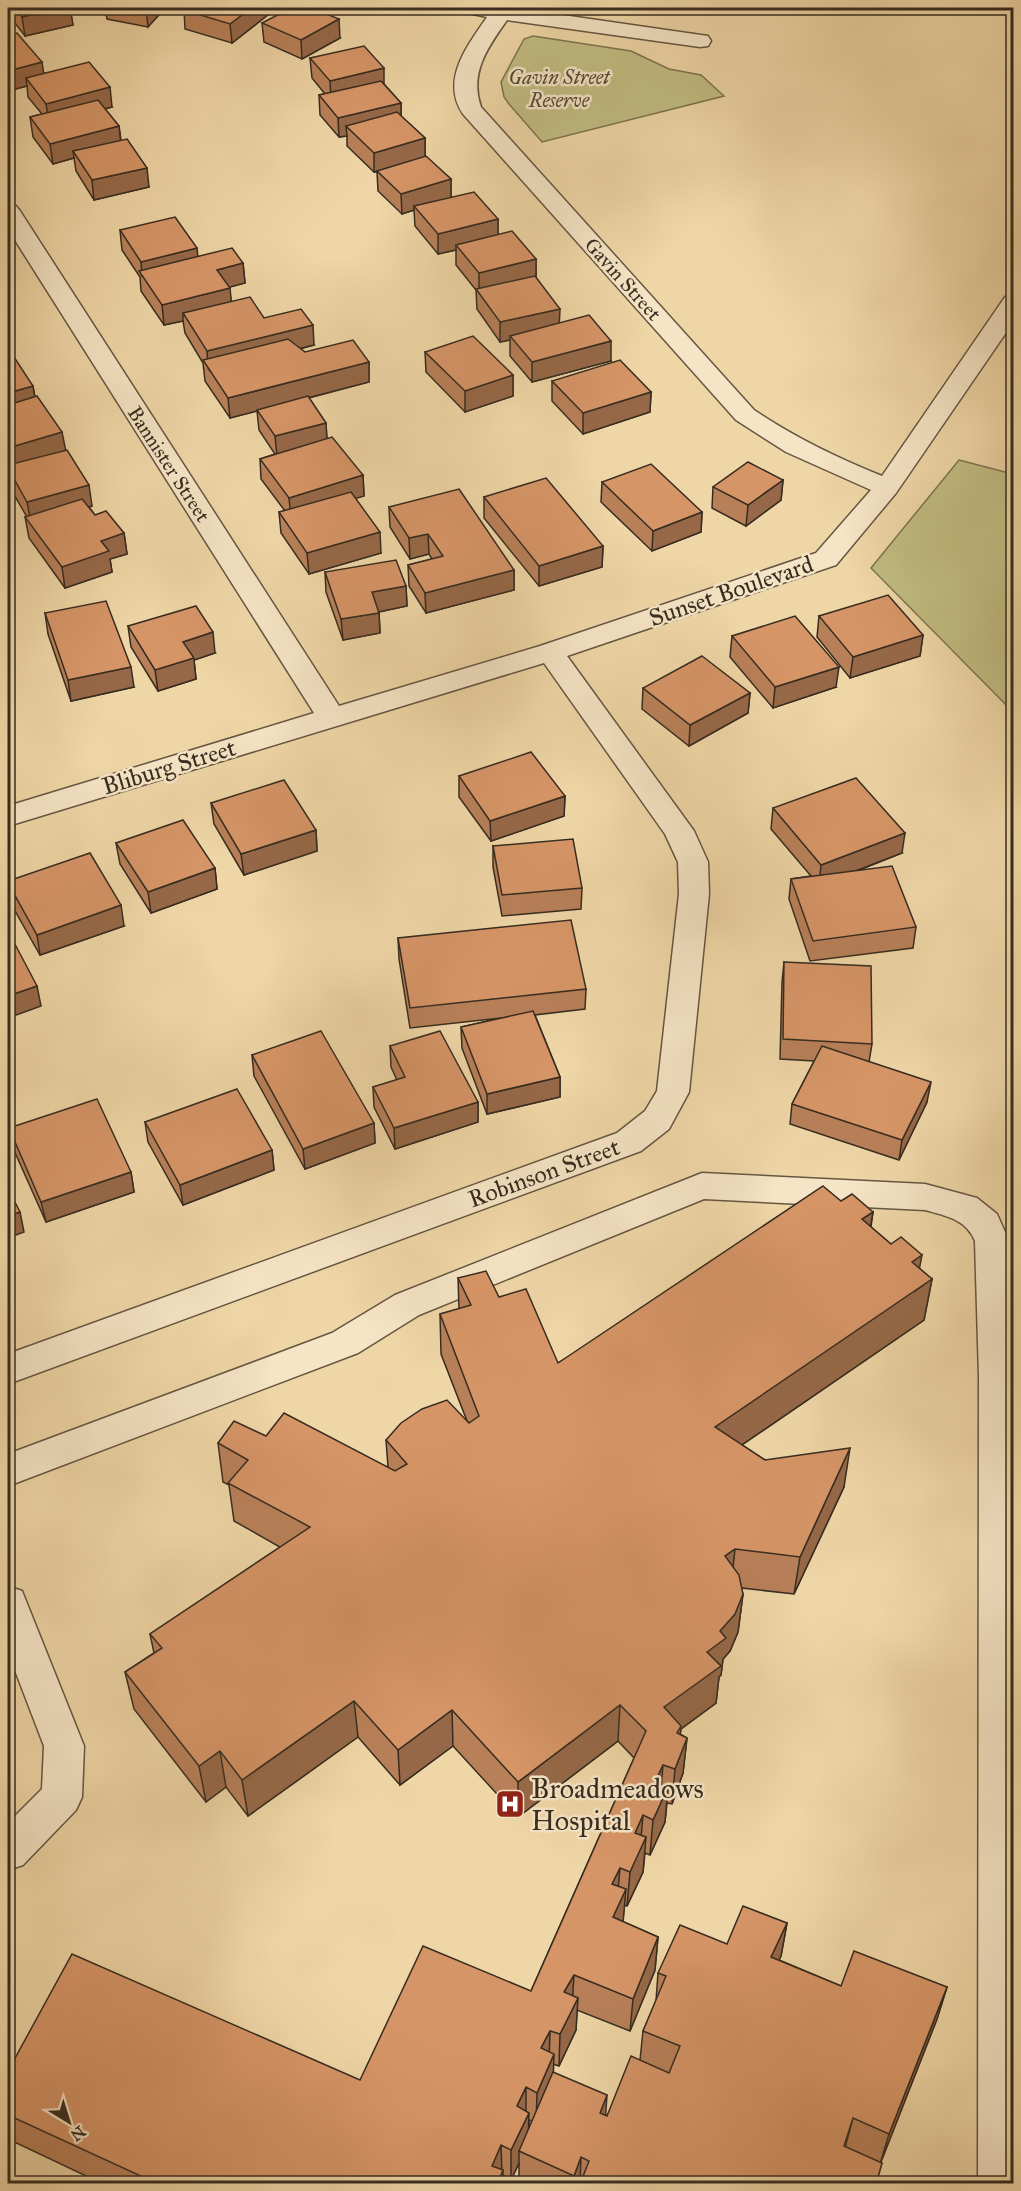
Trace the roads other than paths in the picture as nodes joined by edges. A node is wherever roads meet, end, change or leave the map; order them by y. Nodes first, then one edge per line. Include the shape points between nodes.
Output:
1 (470, 8) edge
2 (503, 10) edge
3 (700, 41) dead end
4 (8, 211) edge
5 (1014, 302) edge
6 (887, 487) junction
7 (550, 652) junction
8 (331, 717) junction
9 (8, 816) edge
10 (8, 1369) edge
11 (8, 1470) edge
12 (8, 1603) edge
13 (8, 1851) edge
14 (1000, 2184) edge

1 - 2 street
2 - 3 street
2 - 6 street, Gavin Street via 465,70 464,96 471,109 745,415 806,452
4 - 8 street, Bannister Street
5 - 6 street, Sunset Boulevard
6 - 7 street, Sunset Boulevard via 826,559
7 - 8 street, Sunset Boulevard
7 - 10 street, Robinson Street via 679,831 693,862 694,894 673,1092 657,1120 629,1142
8 - 9 street, Bliburg Street
11 - 14 street via 345,1343 407,1305 702,1186 925,1197 965,1207 985,1224 992,1241
12 - 13 street via 64,1746 62,1797

